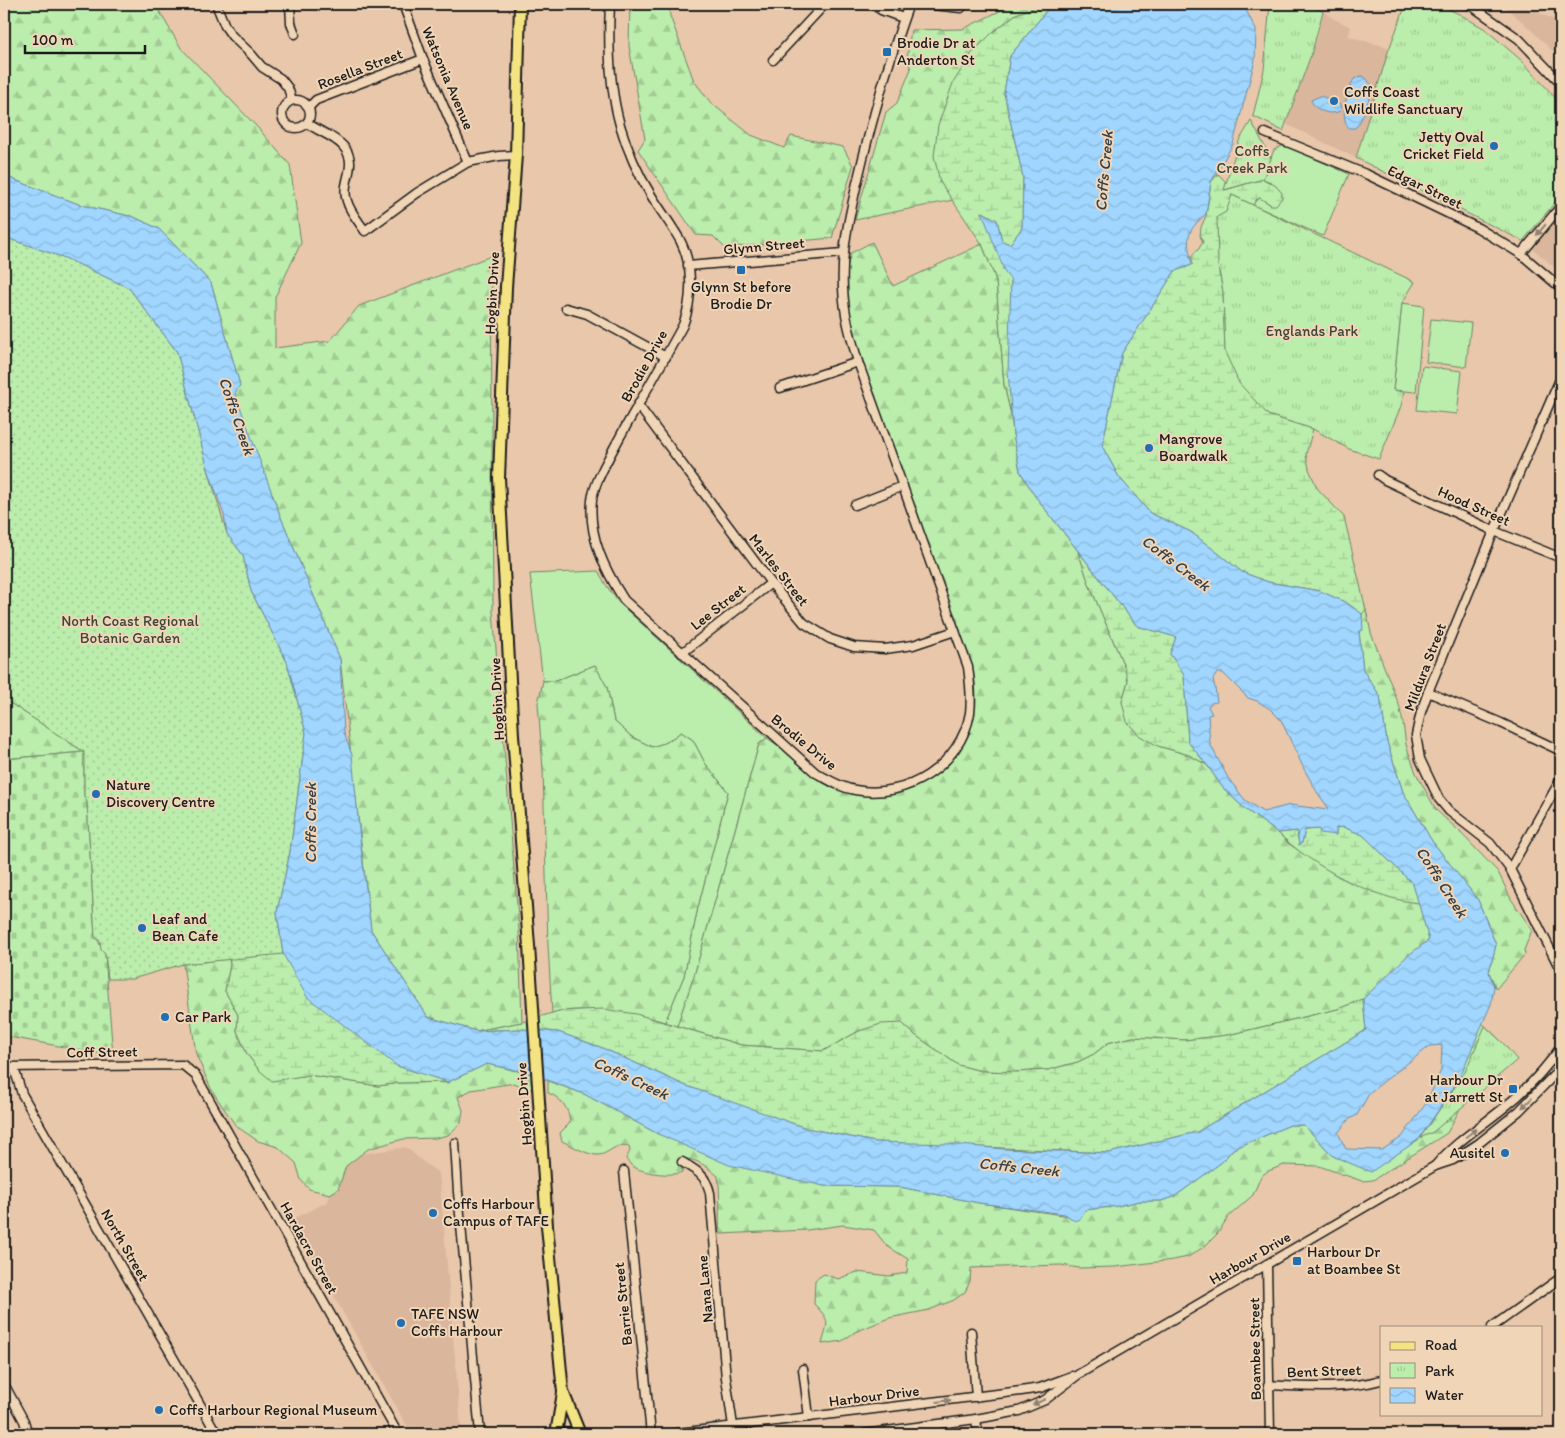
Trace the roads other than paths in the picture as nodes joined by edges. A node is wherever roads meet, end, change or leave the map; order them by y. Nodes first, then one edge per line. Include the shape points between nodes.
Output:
1 (216, 4) edge
2 (290, 4) edge
3 (403, 4) edge
4 (520, 4) edge
5 (610, 4) edge
6 (825, 4) edge
7 (872, 4) edge
8 (908, 4) edge
9 (923, 4) edge
10 (992, 4) edge
11 (1001, 4) edge
12 (1469, 4) edge
13 (961, 8) dead end
14 (903, 18) junction
15 (294, 34) dead end
16 (423, 59) junction
17 (773, 60) dead end
18 (1561, 83) edge
19 (292, 100) junction
20 (309, 107) junction
21 (307, 122) junction
22 (1265, 133) dead end
23 (516, 155) junction
24 (468, 162) junction
25 (1561, 206) edge
26 (843, 253) junction
27 (1521, 254) junction
28 (688, 266) junction
29 (1561, 288) edge
30 (566, 308) dead end
31 (666, 357) junction
32 (858, 362) junction
33 (1561, 377) edge
34 (780, 388) dead end
35 (638, 405) junction
36 (1378, 475) dead end
37 (903, 486) junction
38 (855, 505) dead end
39 (1494, 531) junction
40 (1561, 558) edge
41 (771, 583) junction
42 (955, 631) junction
43 (682, 653) junction
44 (1428, 692) junction
45 (1561, 751) edge
46 (1561, 779) edge
47 (1510, 869) junction
48 (1561, 971) edge
49 (1561, 1047) edge
50 (4, 1067) edge
51 (14, 1068) junction
52 (1561, 1068) edge
53 (196, 1076) joint
54 (455, 1143) dead end
55 (682, 1162) dead end
56 (1435, 1166) junction
57 (624, 1171) dead end
58 (1266, 1264) junction
59 (1560, 1279) edge
60 (1493, 1326) edge
61 (971, 1332) dead end
62 (803, 1369) dead end
63 (1079, 1374) junction
64 (1380, 1380) edge
65 (4, 1384) edge
66 (1268, 1385) junction
67 (563, 1392) junction
68 (976, 1397) junction
69 (809, 1417) junction
70 (976, 1419) junction
71 (733, 1426) junction
72 (28, 1434) edge
73 (217, 1434) edge
74 (398, 1434) edge
75 (480, 1434) edge
76 (556, 1434) edge
77 (566, 1434) edge
78 (574, 1434) edge
79 (580, 1434) edge
80 (651, 1434) edge
81 (670, 1434) edge
82 (864, 1434) edge
83 (978, 1434) edge
84 (1270, 1434) edge

1 - 19 street via 232,36 262,67 281,79
2 - 15 street
3 - 16 street, Watsonia Avenue
4 - 23 main road, Hogbin Drive
5 - 28 street, Brodie Drive via 611,82 620,126 646,186 680,240
6 - 17 street
7 - 14 street
8 - 14 street, Brodie Drive
9 - 13 street
10 - 11 street
12 - 18 street via 1519,39
14 - 26 street, Brodie Drive via 867,139
16 - 20 street, Rosella Street via 316,100
16 - 24 street, Watsonia Avenue
19 - 20 street via 302,101
19 - 21 street via 282,112 285,123 296,128
20 - 21 street
21 - 24 street via 337,141 348,153 351,162 347,201 365,231
22 - 27 street, Edgar Street via 1368,175 1478,228
23 - 24 street
23 - 67 main road, Hogbin Drive via 506,287 500,478 513,734 530,946 538,1104
25 -> 27 street
26 - 28 street, Glynn Street
26 - 32 street, Brodie Drive via 844,305
27 - 29 street, Edgar Street
28 - 31 street, Brodie Drive via 690,293 686,316
30 - 31 street via 587,314
31 - 35 street, Brodie Drive
32 - 34 street
32 - 37 street, Brodie Drive
33 - 39 street, Mildura Street
35 - 41 street, Marles Street
35 - 43 street, Brodie Drive via 604,465 592,500 593,531 600,556 624,600
36 - 39 street, Hood Street
37 - 38 street
37 - 42 street, Brodie Drive
39 - 40 street, Hood Street
39 - 44 street, Mildura Street
41 - 42 street, Marles Street via 804,623 830,639 854,647 885,649 904,646
41 - 43 street, Lee Street
42 - 43 street, Brodie Drive via 968,667 971,690 970,714 960,742 943,764 920,781 880,791 842,787 816,773
44 - 45 street
44 - 47 street, Mildura Street via 1416,735 1420,759 1439,799 1449,812 1490,843
46 - 47 street
47 - 48 street, Mildura Street
56 -> 49 street, Harbour Drive via 1447,1151 1508,1105
50 - 51 street, Coff Street
51 - 53 street, Coff Street via 183,1065
51 - 73 street, North Street via 22,1094
52 -> 56 street, Harbour Drive via 1519,1111 1478,1144 1453,1160
53 - 74 street, Hardacre Street
54 - 75 street
55 - 71 street, Nana Lane via 707,1181 710,1193
56 - 58 street, Harbour Drive
57 - 80 street, Barrie Street
58 - 63 street, Harbour Drive
58 - 66 street, Boambee Street
59 - 60 street
61 - 68 street
62 - 69 street
63 - 68 street, Harbour Drive via 1040,1388
63 -> 70 street, Harbour Drive via 1045,1400 1019,1411
64 - 66 street, Bent Street via 1304,1387
65 - 72 street
66 - 84 street, Boambee Street
67 - 76 main road, Hogbin Drive
67 - 79 main road, Hogbin Drive
69 -> 68 street, Harbour Drive
69 - 71 street, Harbour Drive
70 - 82 street, Harbour Drive
70 - 83 street
71 - 81 street, Harbour Drive
77 - 78 main road

